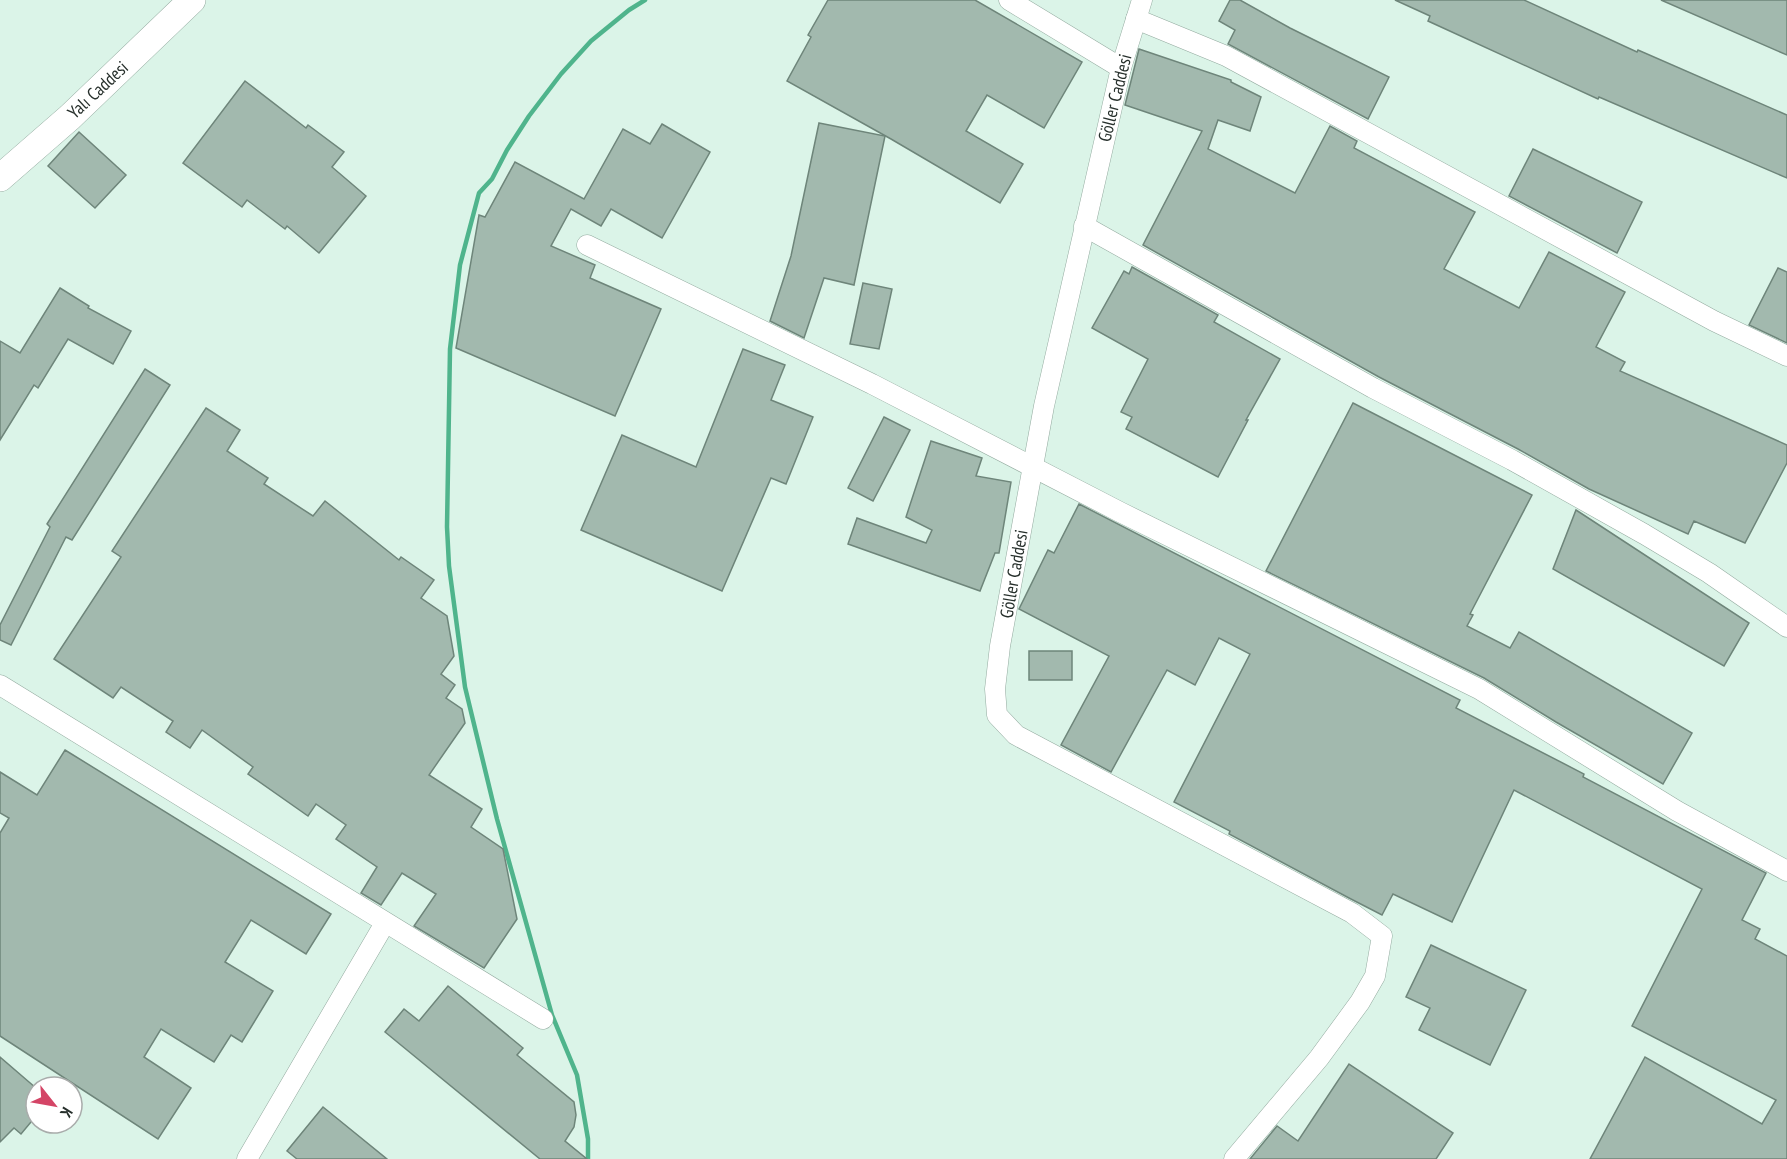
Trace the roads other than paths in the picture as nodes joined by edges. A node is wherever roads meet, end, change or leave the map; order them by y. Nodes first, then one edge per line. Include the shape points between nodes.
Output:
1 (192, 0) edge
2 (1009, 0) edge
3 (1143, 0) edge
4 (1136, 19) junction
5 (1120, 68) junction
6 (0, 178) edge
7 (1084, 226) junction
8 (587, 245) dead end
9 (1787, 356) edge
10 (1034, 467) junction
11 (1787, 627) edge
12 (0, 685) edge
13 (1787, 871) edge
14 (385, 923) junction
15 (543, 1019) dead end
16 (247, 1159) edge
17 (1234, 1159) edge

1 - 6 street, Yalı Caddesi
2 - 5 street
3 - 4 street, Göller Caddesi
4 - 5 street, Göller Caddesi
4 - 9 street via 1226,56 1714,321
5 - 7 street, Göller Caddesi
7 - 10 street, Göller Caddesi
7 - 11 street via 1644,534
8 - 10 street
10 - 13 street via 1479,689 1677,811
10 - 17 street, Göller Caddesi via 1000,646 994,689 997,715 1016,735 1353,913 1382,936 1375,976 1360,1002 1319,1058
12 - 14 street
14 - 15 street
14 - 16 street

